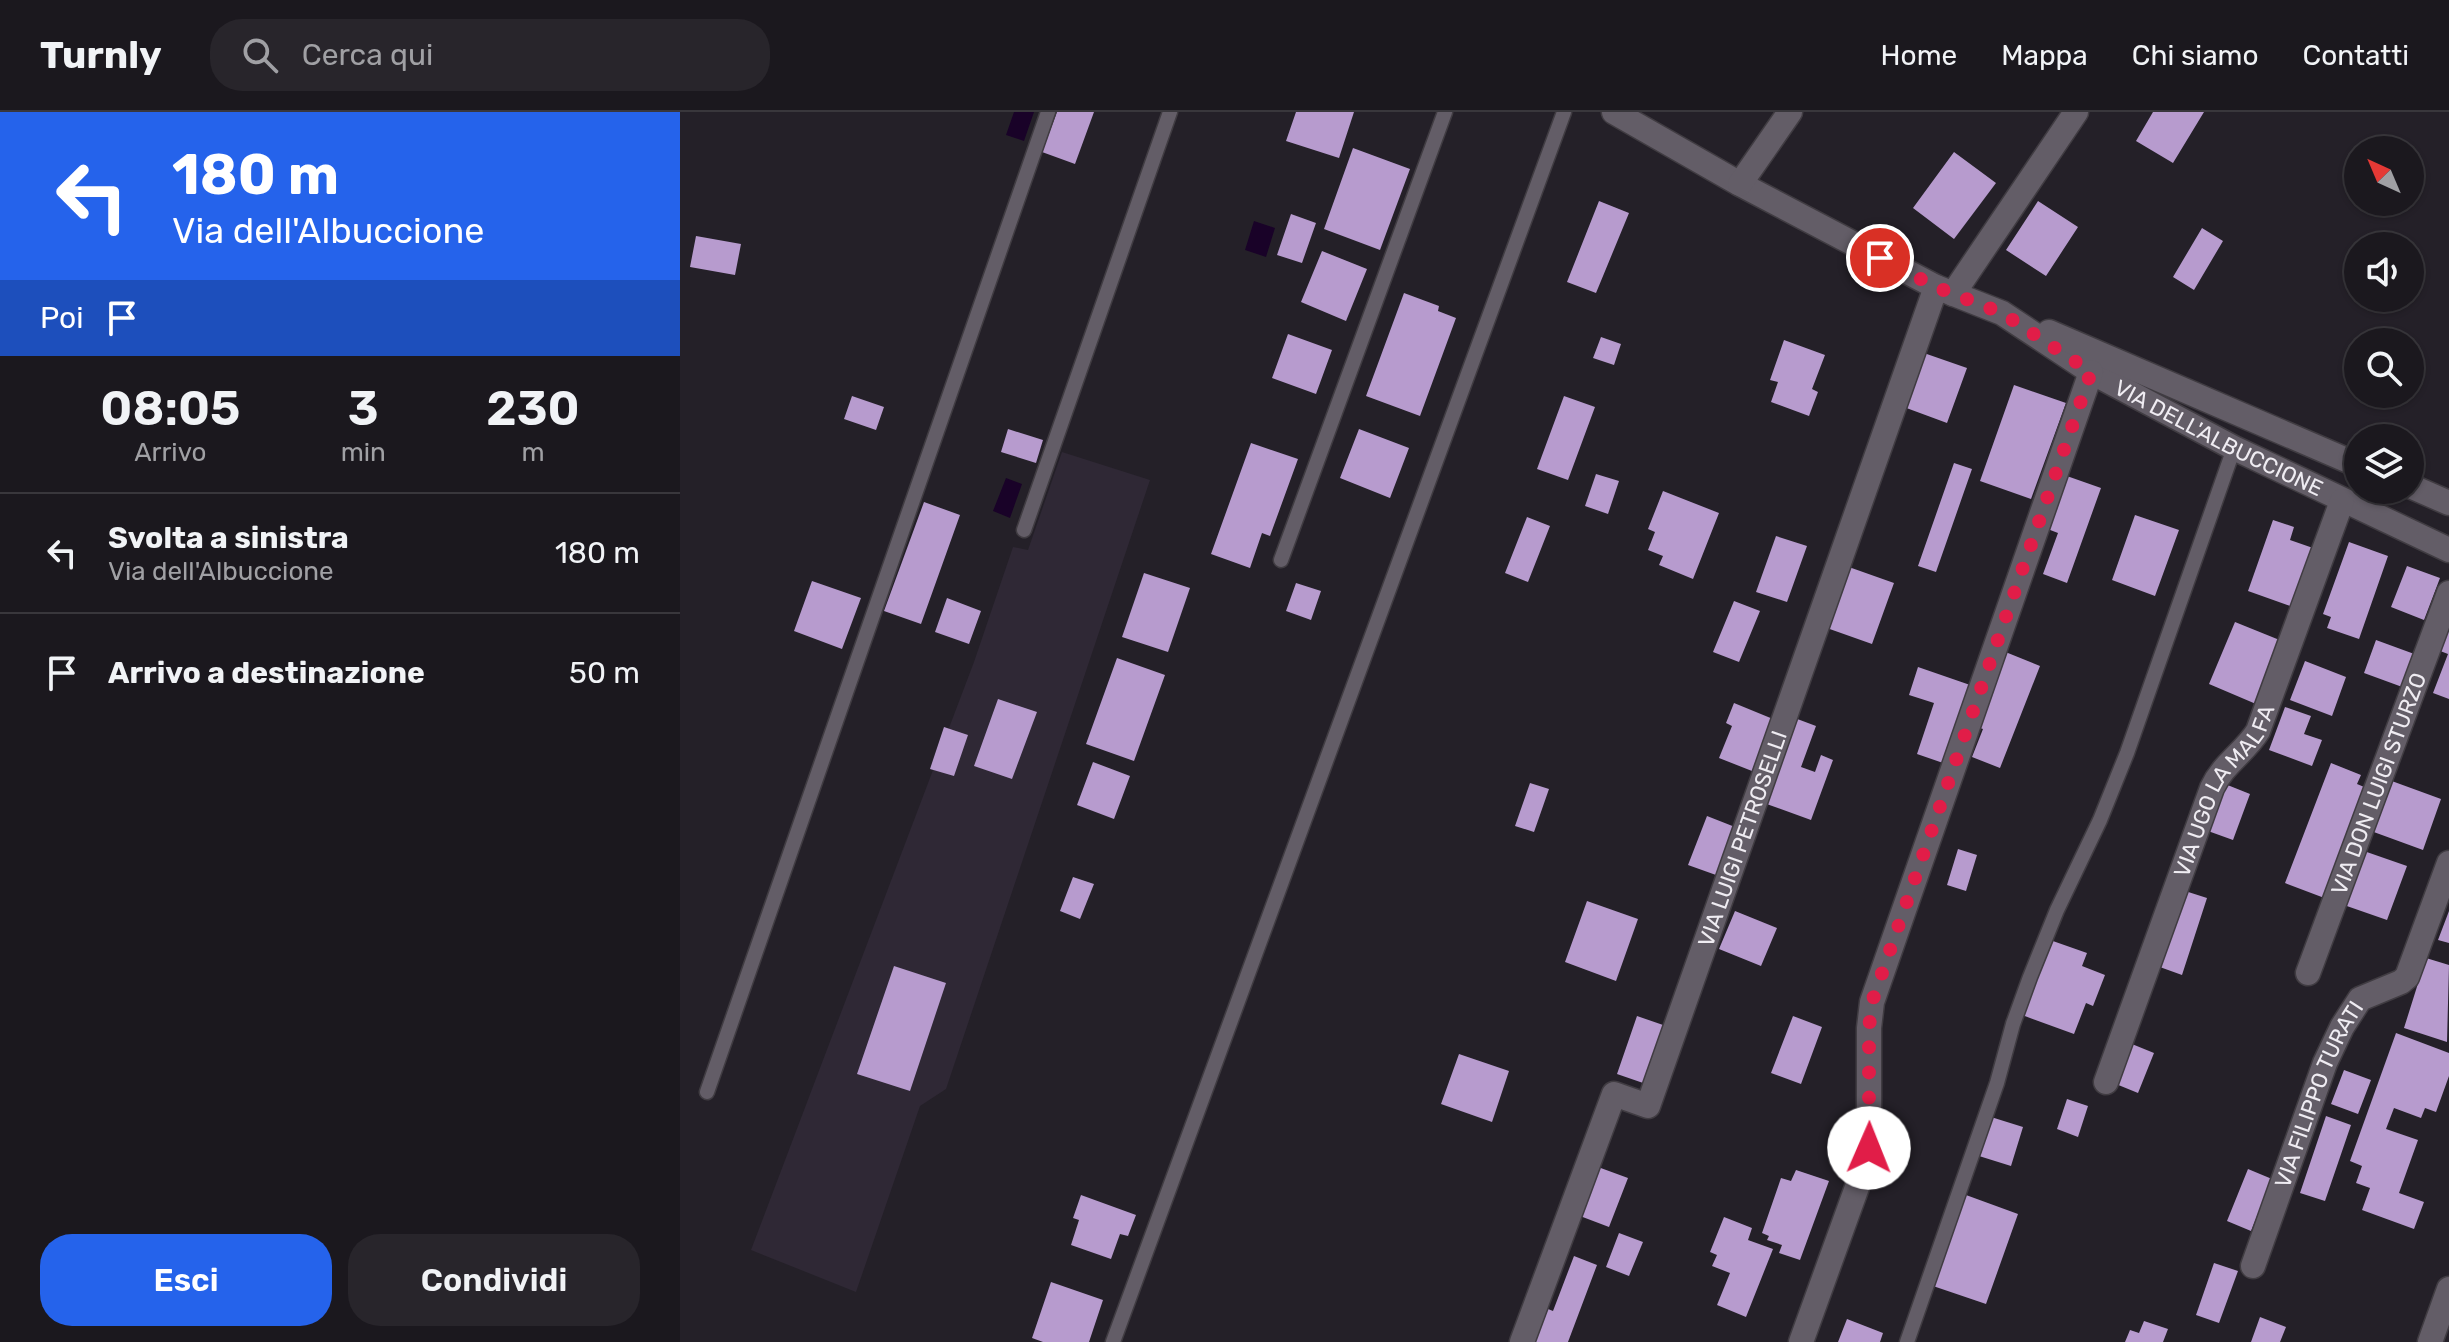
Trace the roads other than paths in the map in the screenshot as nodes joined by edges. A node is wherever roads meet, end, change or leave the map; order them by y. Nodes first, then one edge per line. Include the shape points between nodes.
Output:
1 (1048, 112) edge
2 (1170, 112) edge
3 (1445, 112) edge
4 (1564, 112) edge
5 (1614, 112) edge
6 (1790, 112) edge
7 (2076, 112) edge
8 (1740, 184) junction
9 (1944, 291) junction
10 (2002, 313) junction
11 (2091, 372) junction
12 (2234, 448) junction
13 (2344, 459) edge
14 (2424, 492) edge
15 (2342, 501) junction
16 (2449, 503) edge
17 (1024, 530) dead end
18 (2449, 550) edge
19 (1281, 560) dead end
20 (2449, 593) edge
21 (2449, 863) edge
22 (2308, 973) dead end
23 (2106, 1082) dead end
24 (707, 1092) dead end
25 (2253, 1266) dead end
26 (2449, 1289) edge
27 (1113, 1342) edge
28 (1522, 1342) edge
29 (1801, 1342) edge
30 (1907, 1342) edge
31 (2430, 1342) edge

1 - 24 lane
2 - 17 lane
3 - 19 lane
4 - 27 lane
5 - 8 street, VIA DELL'ALBUCCIONE
6 - 8 street
7 - 9 street
8 - 9 street, VIA DELL'ALBUCCIONE
9 - 10 street, VIA DELL'ALBUCCIONE
9 - 28 street, VIA LUIGI PETROSELLI via 1648,1106 1614,1094
10 - 11 street, VIA DELL'ALBUCCIONE
10 - 13 street
11 - 12 street, VIA DELL'ALBUCCIONE
11 - 29 street via 1872,1002 1869,1154
12 - 15 street, VIA DELL'ALBUCCIONE
12 - 30 lane via 2127,753 2026,989
14 - 16 street
15 - 18 street, VIA DELL'ALBUCCIONE
15 - 23 street, VIA UGO LA MALFA via 2258,731 2223,767 2212,788
20 - 22 street, VIA DON LUIGI STURZO
21 - 25 street, VIA FILIPPO TURATI via 2407,977 2360,999 2333,1045
26 - 31 street

